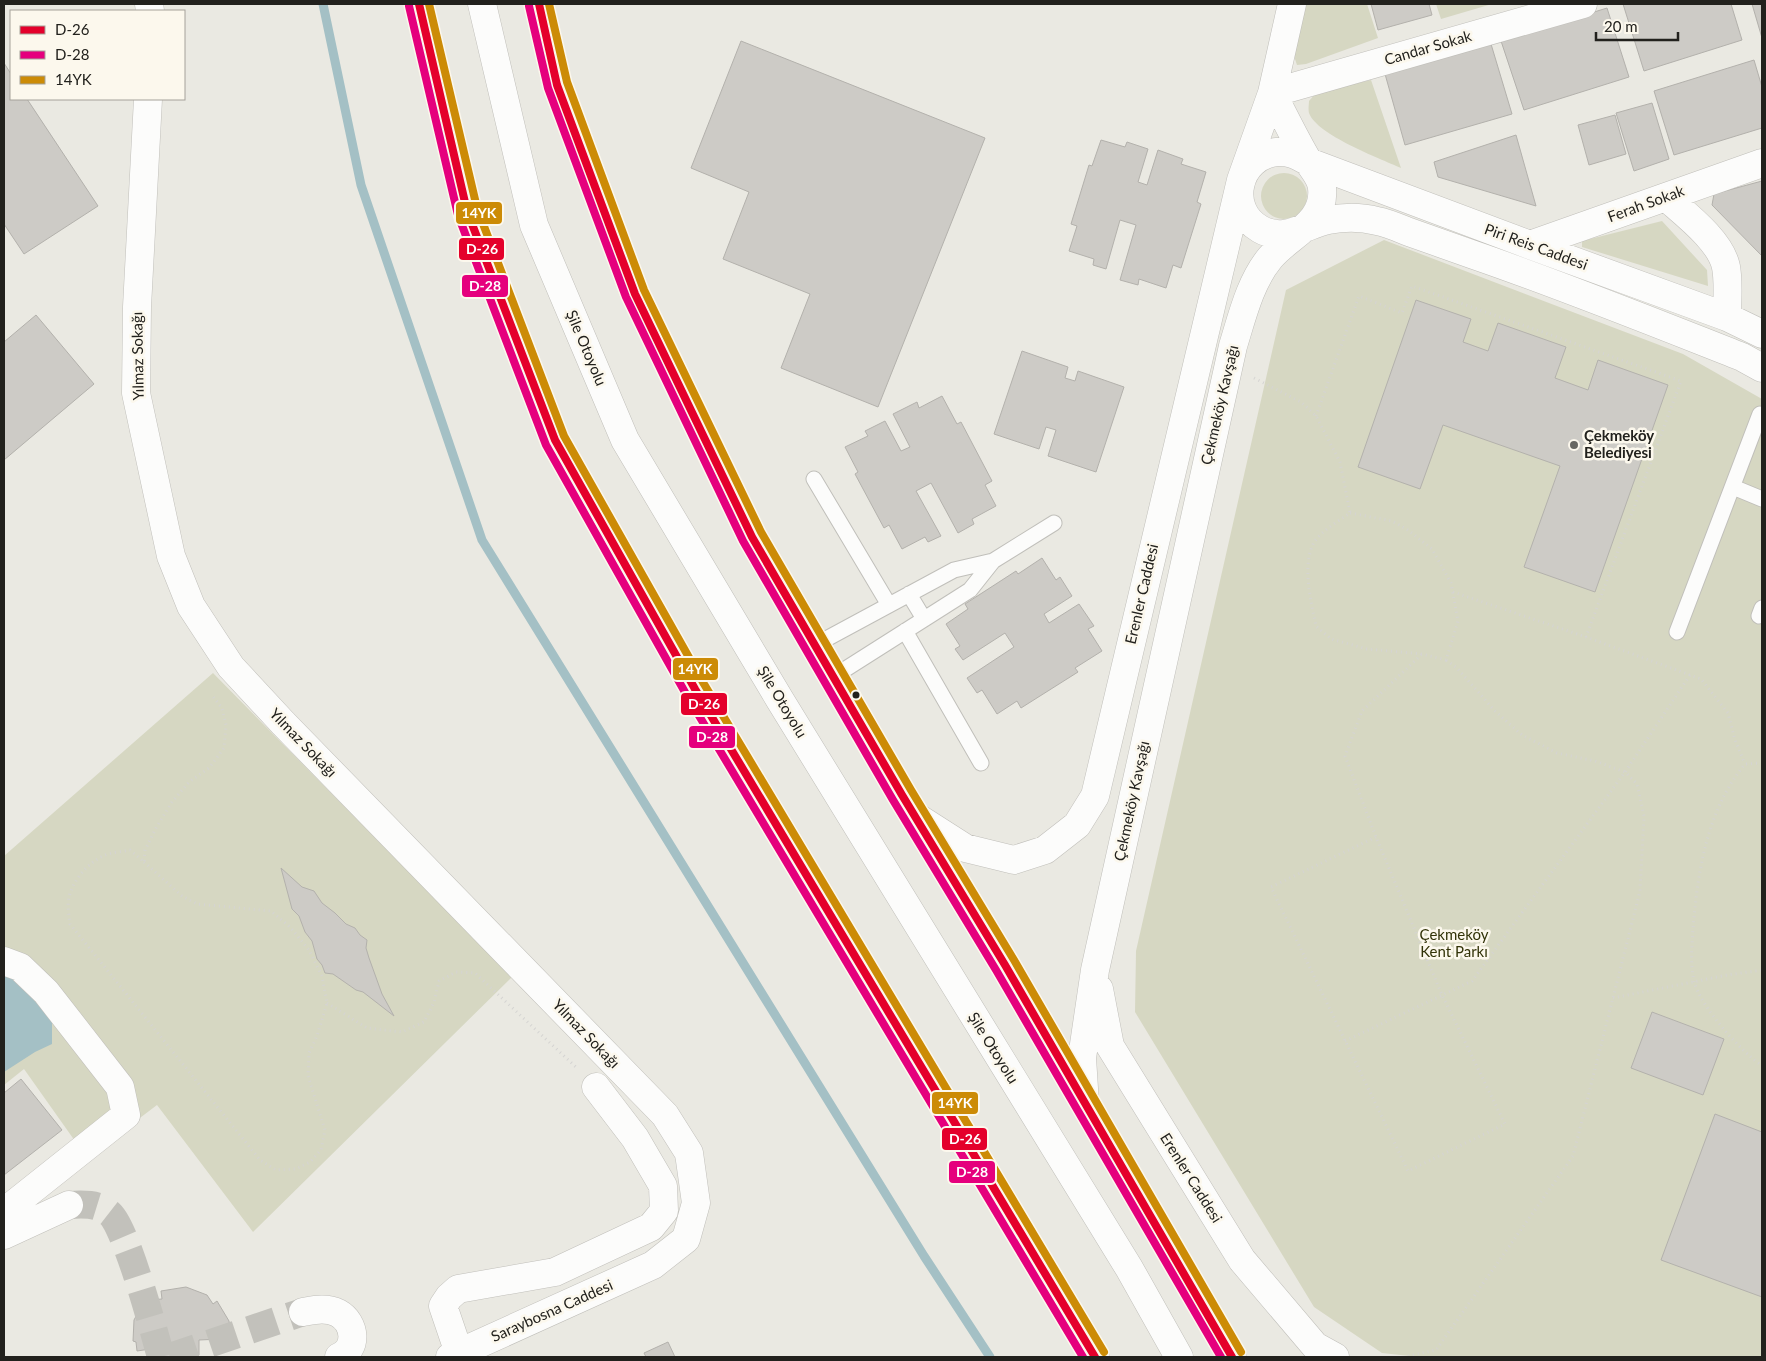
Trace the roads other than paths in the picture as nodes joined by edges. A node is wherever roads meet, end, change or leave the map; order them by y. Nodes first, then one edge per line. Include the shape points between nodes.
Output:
1 (419, 4) edge
2 (482, 4) edge
3 (539, 4) edge
4 (1292, 4) edge
5 (1584, 4) edge
6 (1272, 93) junction
7 (148, 100) edge
8 (1309, 162) junction
9 (1762, 163) edge
10 (1241, 180) junction
11 (1666, 197) junction
12 (1299, 231) junction
13 (1530, 245) junction
14 (1727, 317) junction
15 (1762, 334) edge
16 (1762, 368) edge
17 (1760, 414) dead end
18 (814, 479) dead end
19 (1733, 487) junction
20 (1762, 499) edge
21 (1054, 523) dead end
22 (994, 561) junction
23 (909, 594) junction
24 (889, 605) junction
25 (924, 619) junction
26 (905, 632) junction
27 (1677, 632) dead end
28 (815, 645) junction
29 (834, 677) junction
30 (981, 763) dead end
31 (915, 816) junction
32 (4, 961) edge
33 (1095, 970) junction
34 (596, 1087) road end
35 (1085, 1104) junction
36 (69, 1205) tunnel mouth
37 (4, 1212) edge
38 (4, 1235) edge
39 (653, 1265) joint
40 (302, 1312) tunnel mouth
41 (454, 1355) edge
42 (339, 1357) edge
43 (1095, 1357) edge
44 (1179, 1357) edge
45 (1232, 1357) edge
46 (1335, 1357) edge

1 - 43 main road via 467,211 555,440 695,689
2 - 44 main road, Şile Otoyolu via 534,225 625,440 780,700 1129,1268
3 - 28 main road via 557,85 635,294 752,537
4 - 6 main road
5 - 6 main road, Candar Sokak
6 - 8 main road
6 - 10 main road
7 - 39 main road, Yılmaz Sokağı via 137,307 136,393 171,556 191,606 231,667 283,723 665,1115 689,1153 696,1203 686,1239
8 - 10 main road via 1297,155 1270,153 1257,158
8 - 12 main road via 1322,186 1322,199 1318,212
8 - 13 main road, Piri Reis Caddesi
9 - 11 main road, Ferah Sokak
10 - 12 main road via 1241,208 1248,220 1272,234 1286,235
10 - 31 main road, Erenler Caddesi via 1095,796 1077,825 1045,850 1014,860 965,848
11 - 13 main road, Ferah Sokak
11 - 14 main road via 1720,250 1726,265
12 - 16 main road via 1326,220 1377,221 1535,276 1742,357
12 - 33 main road, Çekmeköy Kavşağı via 1269,258 1253,285 1232,346
13 - 14 main road, Piri Reis Caddesi
14 - 15 main road, Piri Reis Caddesi
17 - 19 lane
18 - 24 lane
19 - 20 lane
19 - 27 lane
21 - 22 lane
22 - 23 lane via 954,570
22 - 25 lane via 970,590
23 - 24 lane
23 - 25 lane
24 - 28 lane
25 - 26 lane
26 - 29 lane
26 - 30 lane
28 - 29 main road
29 - 31 main road
31 - 35 main road
32 - 37 main road via 20,967 46,992 120,1087 126,1115
33 - 35 main road, Çekmeköy Kavşağı via 1082,1058
33 - 46 main road, Erenler Caddesi via 1110,1046 1242,1260 1315,1346
34 - 41 main road via 635,1138 663,1186 664,1211 651,1227 555,1272 458,1289 443,1306
35 - 45 main road, Çekmeköy Kavşağı
36 - 38 main road
39 - 41 main road, Saraybosna Caddesi
40 - 42 main road via 319,1308 338,1313 348,1322 352,1345

